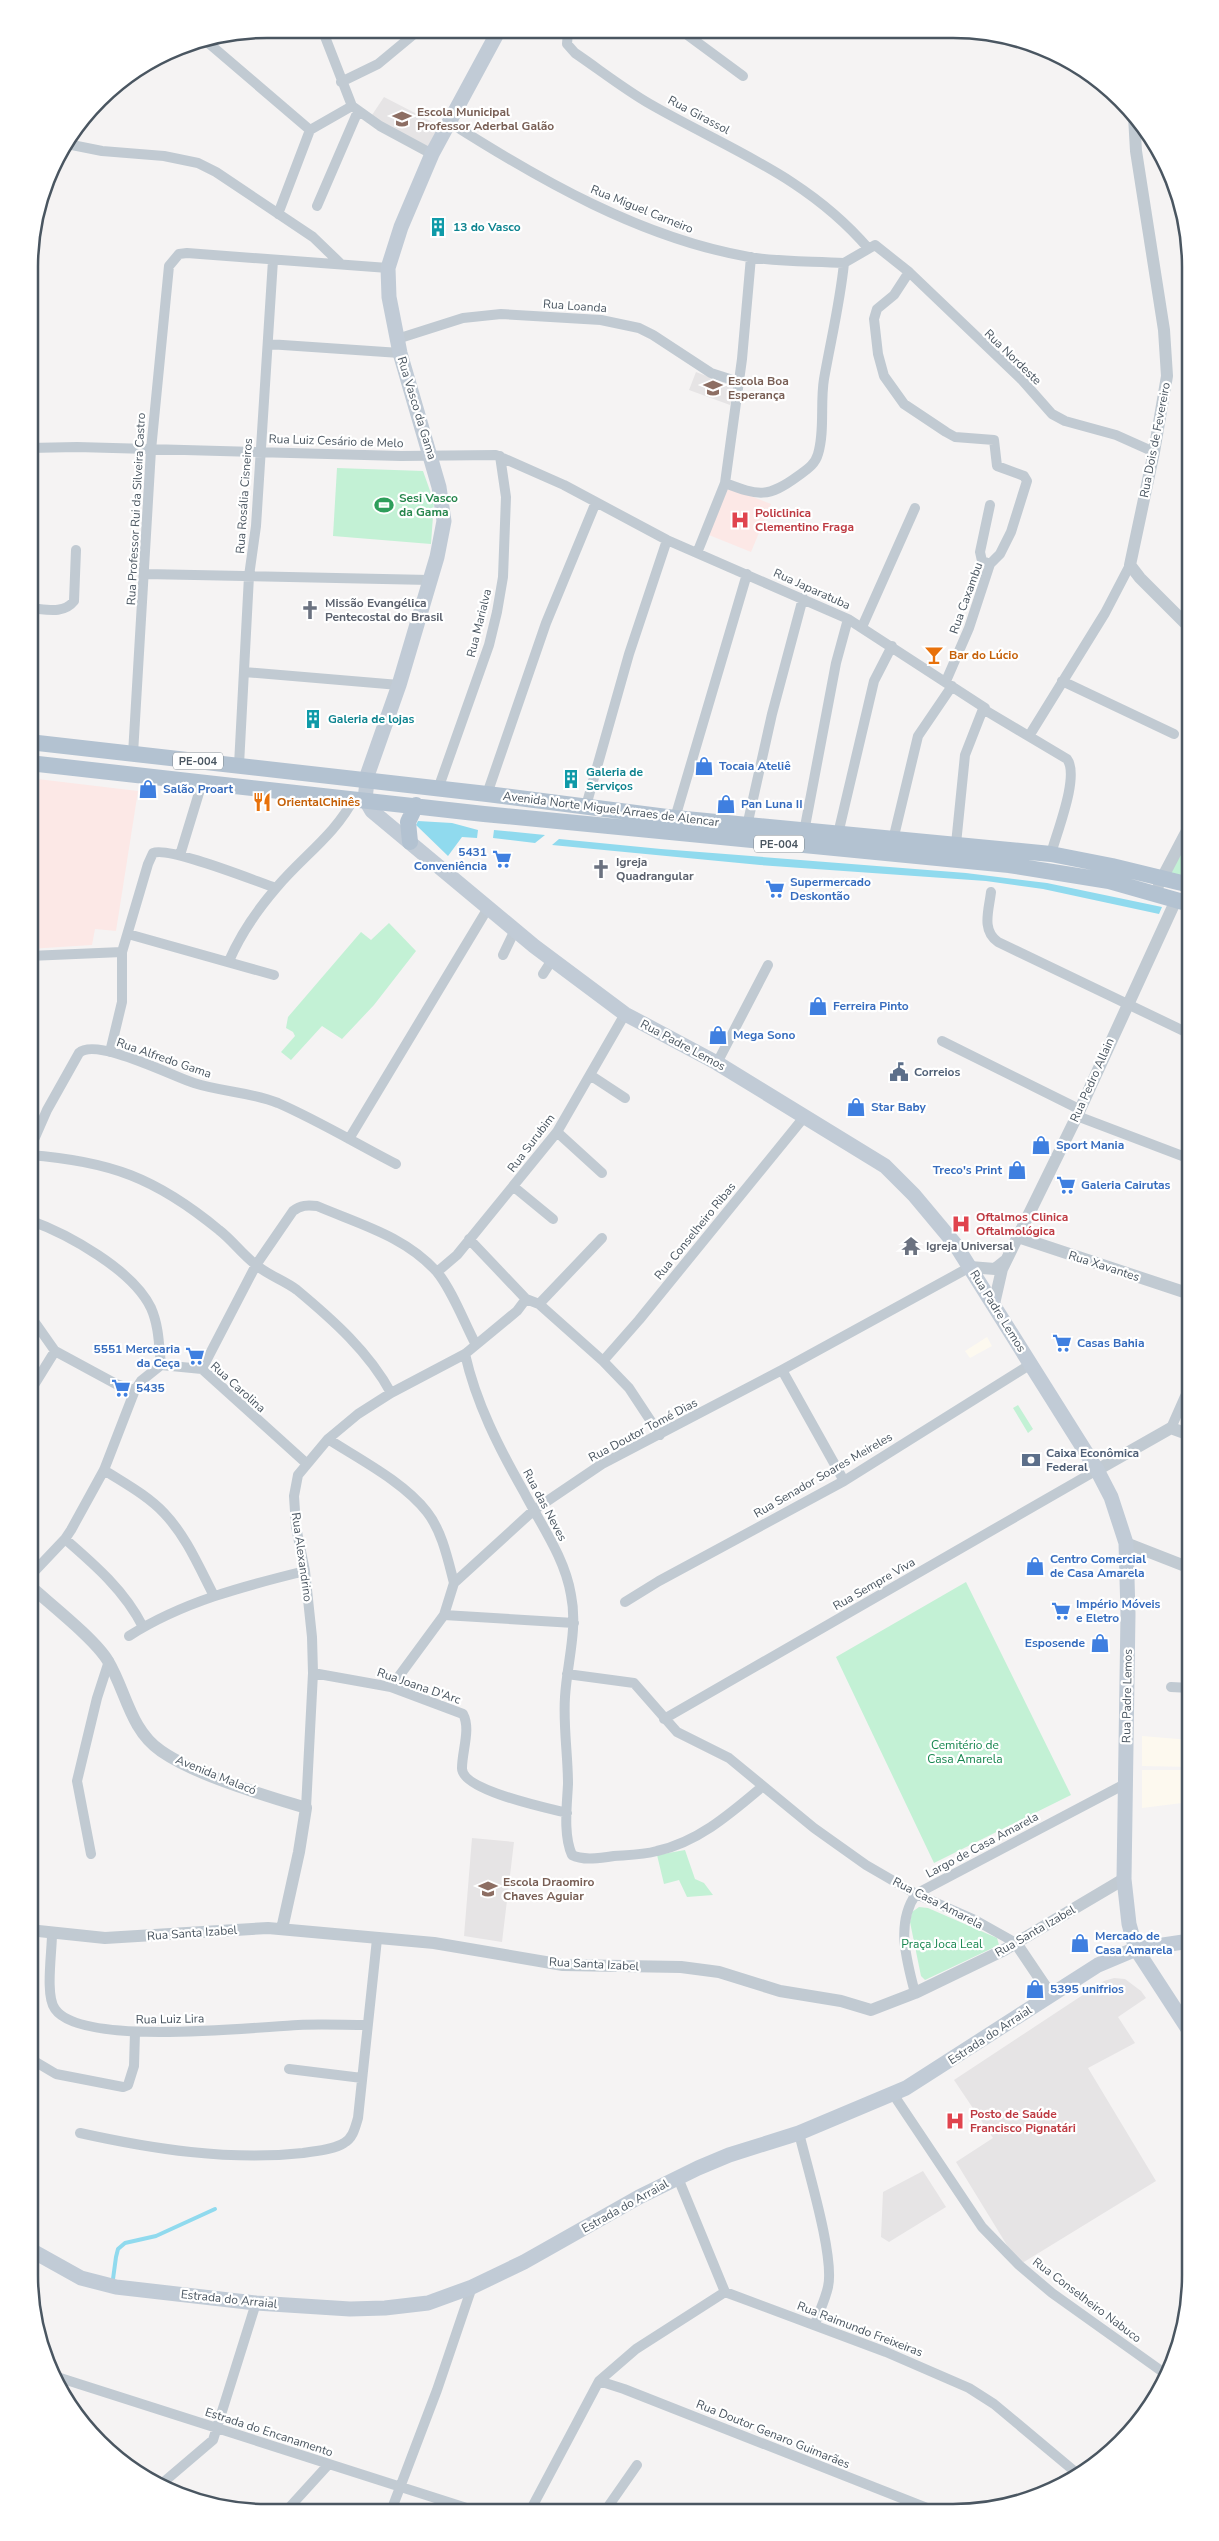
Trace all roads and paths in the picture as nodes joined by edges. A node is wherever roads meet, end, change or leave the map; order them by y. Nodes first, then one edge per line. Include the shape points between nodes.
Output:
1 (325, 38) edge
2 (409, 38) edge
3 (495, 38) edge
4 (567, 38) edge
5 (691, 38) edge
6 (210, 44) edge
7 (743, 76) dead end
8 (341, 82) junction
9 (355, 109) junction
10 (449, 122) junction
11 (1135, 128) edge
12 (310, 130) junction
13 (72, 145) edge
14 (432, 154) junction
15 (318, 206) dead end
16 (278, 214) junction
17 (872, 246) junction
18 (751, 257) junction
19 (273, 260) junction
20 (844, 263) junction
21 (341, 264) junction
22 (388, 268) junction
23 (909, 272) junction
24 (268, 344) junction
25 (399, 346) junction
26 (739, 382) junction
27 (38, 448) edge
28 (151, 450) junction
29 (259, 452) junction
30 (1154, 452) junction
31 (431, 456) junction
32 (500, 456) junction
33 (725, 482) junction
34 (596, 502) junction
35 (990, 505) dead end
36 (915, 508) dead end
37 (667, 540) junction
38 (76, 550) dead end
39 (697, 553) junction
40 (990, 564) junction
41 (1130, 565) junction
42 (145, 574) junction
43 (748, 574) junction
44 (249, 576) junction
45 (430, 580) junction
46 (803, 598) junction
47 (38, 609) edge
48 (848, 619) junction
49 (1182, 620) edge
50 (862, 627) junction
51 (892, 646) junction
52 (244, 672) junction
53 (1062, 681) junction
54 (949, 683) junction
55 (399, 685) junction
56 (983, 709) junction
57 (1174, 734) dead end
58 (1029, 736) junction
59 (38, 743) edge
60 (133, 754) junction
61 (38, 765) edge
62 (238, 765) junction
63 (366, 781) junction
64 (202, 783) junction
65 (438, 789) junction
66 (486, 794) junction
67 (359, 799) junction
68 (416, 805) junction
69 (586, 806) junction
70 (675, 818) junction
71 (747, 826) junction
72 (804, 832) junction
73 (838, 834) junction
74 (1182, 839) edge
75 (893, 840) junction
76 (410, 842) junction
77 (956, 844) junction
78 (1051, 854) junction
79 (180, 855) junction
80 (1162, 877) junction
81 (1182, 883) edge
82 (276, 888) junction
83 (991, 892) dead end
84 (1154, 893) junction
85 (1182, 902) edge
86 (1182, 904) edge
87 (488, 908) junction
88 (515, 930) junction
89 (128, 934) junction
90 (122, 952) junction
91 (503, 955) dead end
92 (38, 956) edge
93 (552, 960) junction
94 (229, 961) junction
95 (768, 965) dead end
96 (543, 974) dead end
97 (274, 975) dead end
98 (1126, 1005) junction
99 (625, 1014) junction
100 (1182, 1030) edge
101 (942, 1041) dead end
102 (110, 1052) junction
103 (717, 1063) junction
104 (590, 1075) junction
105 (625, 1098) dead end
106 (1078, 1112) junction
107 (804, 1116) junction
108 (38, 1130) edge
109 (557, 1132) junction
110 (349, 1139) junction
111 (1182, 1155) edge
112 (38, 1156) edge
113 (396, 1164) dead end
114 (602, 1173) dead end
115 (514, 1187) junction
116 (553, 1219) dead end
117 (38, 1224) edge
118 (602, 1238) dead end
119 (1018, 1238) junction
120 (469, 1239) junction
121 (1008, 1260) junction
122 (256, 1265) junction
123 (970, 1267) junction
124 (437, 1272) junction
125 (1182, 1291) edge
126 (526, 1299) junction
127 (539, 1304) junction
128 (994, 1304) junction
129 (38, 1327) edge
130 (475, 1343) junction
131 (55, 1351) junction
132 (465, 1354) junction
133 (603, 1361) junction
134 (1031, 1364) junction
135 (161, 1365) junction
136 (202, 1369) junction
137 (782, 1370) junction
138 (38, 1378) edge
139 (135, 1390) junction
140 (391, 1393) junction
141 (1182, 1403) edge
142 (1171, 1428) junction
143 (1182, 1432) edge
144 (660, 1435) junction
145 (328, 1439) junction
146 (306, 1463) junction
147 (104, 1470) junction
148 (1097, 1470) junction
149 (844, 1481) junction
150 (534, 1510) junction
151 (65, 1539) junction
152 (1126, 1543) junction
153 (1182, 1565) edge
154 (38, 1568) edge
155 (305, 1572) junction
156 (454, 1583) junction
157 (38, 1593) edge
158 (214, 1596) junction
159 (625, 1602) dead end
160 (444, 1616) junction
161 (574, 1623) junction
162 (143, 1627) junction
163 (129, 1636) dead end
164 (109, 1661) junction
165 (313, 1673) junction
166 (567, 1674) junction
167 (391, 1687) junction
168 (1171, 1687) dead end
169 (1182, 1688) edge
170 (664, 1719) junction
171 (1124, 1784) junction
172 (762, 1788) junction
173 (306, 1808) junction
174 (567, 1813) junction
175 (90, 1854) dead end
176 (1124, 1879) junction
177 (916, 1894) junction
178 (282, 1928) junction
179 (38, 1932) edge
180 (52, 1934) junction
181 (377, 1939) junction
182 (1182, 1942) edge
183 (1016, 1944) junction
184 (1136, 1949) junction
185 (915, 1993) junction
186 (1051, 1996) junction
187 (1182, 2020) edge
188 (367, 2025) junction
189 (135, 2032) junction
190 (38, 2063) edge
191 (289, 2069) dead end
192 (362, 2078) junction
193 (893, 2094) junction
194 (799, 2132) junction
195 (80, 2133) dead end
196 (678, 2178) junction
197 (38, 2254) edge
198 (472, 2287) junction
199 (725, 2292) junction
200 (256, 2304) junction
201 (815, 2324) junction
202 (1161, 2370) edge
203 (62, 2379) edge
204 (599, 2381) junction
205 (218, 2429) junction
206 (328, 2464) junction
207 (637, 2464) dead end
208 (1073, 2470) edge
209 (166, 2480) edge
210 (402, 2486) junction
211 (291, 2504) edge
212 (394, 2504) edge
213 (455, 2504) edge
214 (534, 2504) edge
215 (610, 2504) edge
216 (917, 2504) edge

1 - 8 street
2 - 8 street via 378,64
3 - 10 main road, Rua Vasco da Gama
4 - 17 street, Rua Girassol via 567,44 574,53 649,103 775,170 834,211
5 - 7 street
6 - 12 street
8 - 9 street
9 - 12 street
9 - 14 street
9 - 15 street
10 - 14 main road, Rua Vasco da Gama
10 - 18 street, Rua Miguel Carneiro via 519,165 600,206 680,240
11 - 30 street, Rua Dois de Fevereiro via 1166,344 1167,376
12 - 16 street
13 - 16 street via 198,163
14 - 22 main road, Rua Vasco da Gama via 401,227
16 - 21 street via 313,237
17 - 20 street
17 - 23 street, Rua Nordeste
18 - 20 street, Rua Miguel Carneiro
18 - 26 street
19 - 21 street
19 - 24 street, Rua Rosália Cisneiros
19 - 28 street, Rua Professor Rui da Silveira Castro via 187,252 179,254 169,266
20 - 33 street via 838,315 822,390 816,459 807,470 782,488 767,494 748,492
21 - 22 street
22 - 25 main road, Rua Vasco da Gama via 389,297
23 - 30 street, Rua Nordeste via 1022,380 1052,414 1065,421 1116,435
23 - 40 street, Rua Caxambu via 894,295 876,309 878,354 884,376 904,404 946,432 994,440 997,466 1026,478 1027,487 1007,542
24 - 25 street
24 - 29 street, Rua Rosália Cisneiros
25 - 26 street, Rua Loanda via 462,318 501,314 601,320 639,328 711,374
25 - 31 main road, Rua Vasco da Gama
26 - 33 street
27 - 28 street, Rua Luiz Cesário de Melo
28 - 29 street, Rua Luiz Cesário de Melo
28 - 42 street, Rua Professor Rui da Silveira Castro
29 - 31 street, Rua Luiz Cesário de Melo
29 - 44 street, Rua Rosália Cisneiros via 256,526
30 - 41 street, Rua Dois de Fevereiro
31 - 32 street, Rua Japaratuba
31 - 45 main road, Rua Vasco da Gama via 444,521
32 - 34 street, Rua Japaratuba
32 - 65 street, Rua Marialva via 506,497 503,577 497,612 489,645
33 - 39 street
34 - 37 street, Rua Japaratuba
34 - 66 street via 546,623
35 - 40 street via 980,552 982,561
36 - 50 street
37 - 39 street, Rua Japaratuba
37 - 69 street via 629,654
38 - 47 street via 74,601 64,610
39 - 43 street, Rua Japaratuba
40 - 54 street, Rua Caxambu
41 - 49 street
41 - 53 street, Rua Dois de Fevereiro via 1105,613
42 - 44 street
42 - 60 street, Rua Professor Rui da Silveira Castro
43 - 46 street, Rua Japaratuba
43 - 70 street
44 - 45 street
44 - 52 street, Rua Rosália Cisneiros
45 - 55 main road, Rua Vasco da Gama
46 - 48 street, Rua Japaratuba
46 - 71 street
48 - 50 street, Rua Japaratuba
48 - 72 street via 836,663
50 - 51 street, Rua Japaratuba
51 - 54 street, Rua Japaratuba
51 - 73 street via 874,681
52 - 55 street
52 - 62 street, Rua Rosália Cisneiros
53 - 57 street
53 - 58 street, Rua Dois de Fevereiro
54 - 56 street, Rua Japaratuba
54 - 75 street, Rua Caxambu via 918,736
55 - 63 main road, Rua Vasco da Gama
56 - 58 street, Rua Japaratuba
56 - 77 street via 964,755
58 - 78 street, Rua Japaratuba via 1067,760 1072,770
59 - 60 main road, Avenida Norte Miguel Arraes de Alencar / PE-004
60 - 62 main road, Avenida Norte Miguel Arraes de Alencar / PE-004
61 - 64 main road, Avenida Norte Miguel Arraes de Alencar / PE-004 via 135,781
62 - 63 main road, Avenida Norte Miguel Arraes de Alencar / PE-004
63 - 65 main road, Avenida Norte Miguel Arraes de Alencar / PE-004
63 - 67 main road, Rua Vasco da Gama
64 - 67 main road, Avenida Norte Miguel Arraes de Alencar / PE-004
64 - 79 street
65 - 66 main road, Avenida Norte Miguel Arraes de Alencar / PE-004
66 - 69 main road, Avenida Norte Miguel Arraes de Alencar / PE-004
67 - 68 main road, Avenida Norte Miguel Arraes de Alencar / PE-004
67 - 76 main road, Rua Padre Lemos
67 - 82 street
68 - 76 main road via 408,822
68 - 84 main road, Avenida Norte Miguel Arraes de Alencar / PE-004 via 1009,865 1109,881
69 - 70 main road, Avenida Norte Miguel Arraes de Alencar / PE-004
70 - 71 main road, Avenida Norte Miguel Arraes de Alencar / PE-004
71 - 72 main road, Avenida Norte Miguel Arraes de Alencar / PE-004
72 - 73 main road, Avenida Norte Miguel Arraes de Alencar / PE-004
73 - 75 main road, Avenida Norte Miguel Arraes de Alencar / PE-004
74 - 80 street
75 - 77 main road, Avenida Norte Miguel Arraes de Alencar / PE-004
76 - 87 main road, Rua Padre Lemos
77 - 78 main road, Avenida Norte Miguel Arraes de Alencar / PE-004
78 - 80 main road, Avenida Norte Miguel Arraes de Alencar / PE-004
79 - 82 street
79 - 89 street via 153,853
80 - 81 main road, Avenida Norte Miguel Arraes de Alencar / PE-004
80 - 84 street
82 - 94 street via 236,944
83 - 98 street via 988,932 998,942
84 - 85 main road, Avenida Norte Miguel Arraes de Alencar / PE-004
86 - 98 street, Rua Pedro Allain
87 - 88 main road, Rua Padre Lemos
87 - 110 street
88 - 91 street
88 - 93 main road, Rua Padre Lemos
89 - 90 street
89 - 94 street
90 - 92 street
90 - 102 street via 122,1002
93 - 96 street
93 - 99 main road, Rua Padre Lemos
94 - 97 street
95 - 103 street
98 - 100 street
98 - 106 street, Rua Pedro Allain
99 - 103 main road, Rua Padre Lemos
99 - 104 street, Rua Surubim
101 - 106 street
102 - 108 street, Rua Alfredo Gama via 88,1049 79,1053
102 - 110 street, Rua Alfredo Gama via 193,1083 270,1100
103 - 107 main road, Rua Padre Lemos
104 - 105 street
104 - 109 street, Rua Surubim
106 - 111 street
106 - 119 street, Rua Pedro Allain
107 - 123 main road, Rua Padre Lemos via 885,1166 914,1195
107 - 133 street, Rua Conselheiro Ribas
109 - 114 street
109 - 115 street, Rua Surubim
110 - 113 street, Rua Alfredo Gama
112 - 122 street via 66,1158 131,1173 187,1205
115 - 116 street
115 - 120 street, Rua Surubim
117 - 135 street via 74,1241 137,1287 152,1310 158,1331
118 - 127 street
119 - 121 street, Rua Pedro Allain
119 - 125 street, Rua Xavantes
120 - 124 street, Rua Surubim via 457,1255
120 - 126 street
121 - 123 street via 995,1269
121 - 128 street, Rua Pedro Allain via 999,1277
122 - 124 street via 293,1211 299,1206 317,1206 386,1233
122 - 136 street
122 - 140 street via 296,1290 368,1356
123 - 128 main road, Rua Padre Lemos
123 - 137 street, Rua Doutor Tomé Dias
124 - 130 street
126 - 127 street
126 - 130 street, Rua Alexandrino via 518,1311
127 - 133 street
128 - 134 main road, Rua Padre Lemos
129 - 131 street
130 - 132 street, Rua Alexandrino
131 - 138 street
131 - 139 street via 116,1384
132 - 140 street, Rua Alexandrino
132 - 150 street, Rua das Neves via 472,1386 484,1415
133 - 144 street via 629,1388
134 - 148 main road, Rua Padre Lemos
134 - 149 street, Rua Senador Soares Meireles
135 - 136 street, Rua Carolina
135 - 139 street
136 - 146 street, Rua Carolina
137 - 144 street, Rua Doutor Tomé Dias
137 - 149 street
139 - 147 street
140 - 145 street, Rua Alexandrino
141 - 142 street
142 - 143 street
142 - 148 street
144 - 150 street, Rua Doutor Tomé Dias via 602,1464
145 - 146 street, Rua Alexandrino
145 - 156 street via 391,1480 428,1512
146 - 155 street, Rua Alexandrino via 298,1475 294,1496
147 - 151 street
147 - 158 street via 163,1512 184,1539
148 - 152 main road, Rua Padre Lemos via 1111,1497
148 - 170 street, Rua Sempre Viva
149 - 159 street, Rua Senador Soares Meireles
150 - 156 street, Rua Doutor Tomé Dias
150 - 161 street, Rua das Neves via 572,1594
151 - 154 street
151 - 162 street via 101,1569
152 - 153 street
152 - 171 main road, Rua Padre Lemos via 1128,1614
155 - 158 street
155 - 165 street, Rua Alexandrino
156 - 160 street
157 - 164 street, Avenida Malacó
158 - 162 street
160 - 161 street
160 - 167 street
161 - 166 street, Rua das Neves
162 - 163 street
164 - 173 street, Avenida Malacó via 132,1716 161,1751 230,1783
164 - 175 street via 77,1781
165 - 167 street, Rua Joana D'Arc
165 - 173 street, Rua Alexandrino
166 - 170 street via 634,1683
166 - 174 street, Rua das Neves via 564,1726
167 - 174 street, Rua Joana D'Arc via 463,1714 466,1725 461,1770 469,1782
168 - 169 street
170 - 172 street, Rua Casa Amarela via 677,1732 729,1758
171 - 176 main road, Rua Padre Lemos
171 - 177 street, Largo de Casa Amarela
172 - 174 street, Rua das Neves via 724,1818 684,1843 655,1852 579,1858 570,1852
172 - 177 street, Rua Casa Amarela via 866,1865
173 - 178 street, Rua Alexandrino via 300,1852
176 - 183 street, Rua Santa Izabel
176 - 184 main road, Rua Padre Lemos via 1129,1924
177 - 183 street, Rua Casa Amarela via 975,1920
177 - 185 street via 908,1908 904,1936
178 - 180 street, Rua Santa Izabel via 133,1937
178 - 181 street, Rua Santa Izabel
179 - 180 street, Rua Santa Izabel
180 - 189 street, Rua Luiz Lira via 50,1997 56,2011 73,2021
181 - 185 street, Rua Santa Izabel via 474,1948 563,1965 694,1968 720,1972 791,1994 834,1999 871,2010
181 - 188 street
182 - 184 main road, Estrada do Arraial
183 - 185 street, Rua Santa Izabel
183 - 186 street, Rua Casa Amarela
184 - 186 main road, Estrada do Arraial via 1098,1965
184 - 187 main road, Rua Padre Lemos
186 - 193 main road, Estrada do Arraial
188 - 189 street, Rua Luiz Lira
188 - 192 street
189 - 190 street via 132,2076 128,2085 56,2074
191 - 192 street
192 - 195 street via 351,2138 343,2144 316,2151 252,2157 135,2145
193 - 194 main road, Estrada do Arraial
193 - 202 street, Rua Conselheiro Nabuco via 982,2227 1052,2293
194 - 196 main road, Estrada do Arraial via 728,2155
194 - 201 street via 821,2224 829,2276
196 - 198 main road, Estrada do Arraial
196 - 199 street
197 - 200 main road, Estrada do Arraial via 81,2278 108,2285
198 - 200 main road, Estrada do Arraial via 428,2303 385,2308
198 - 210 street
199 - 201 street, Rua Raimundo Freixeiras
199 - 204 street via 636,2348
200 - 205 street
201 - 208 street, Rua Raimundo Freixeiras via 969,2388 994,2404
203 - 205 street, Estrada do Encanamento
204 - 214 street
204 - 216 street, Rua Doutor Genaro Guimarães
205 - 206 street, Estrada do Encanamento
205 - 209 street via 210,2443
206 - 210 street, Estrada do Encanamento
206 - 211 street
207 - 215 street
210 - 212 street
210 - 213 street, Estrada do Encanamento

